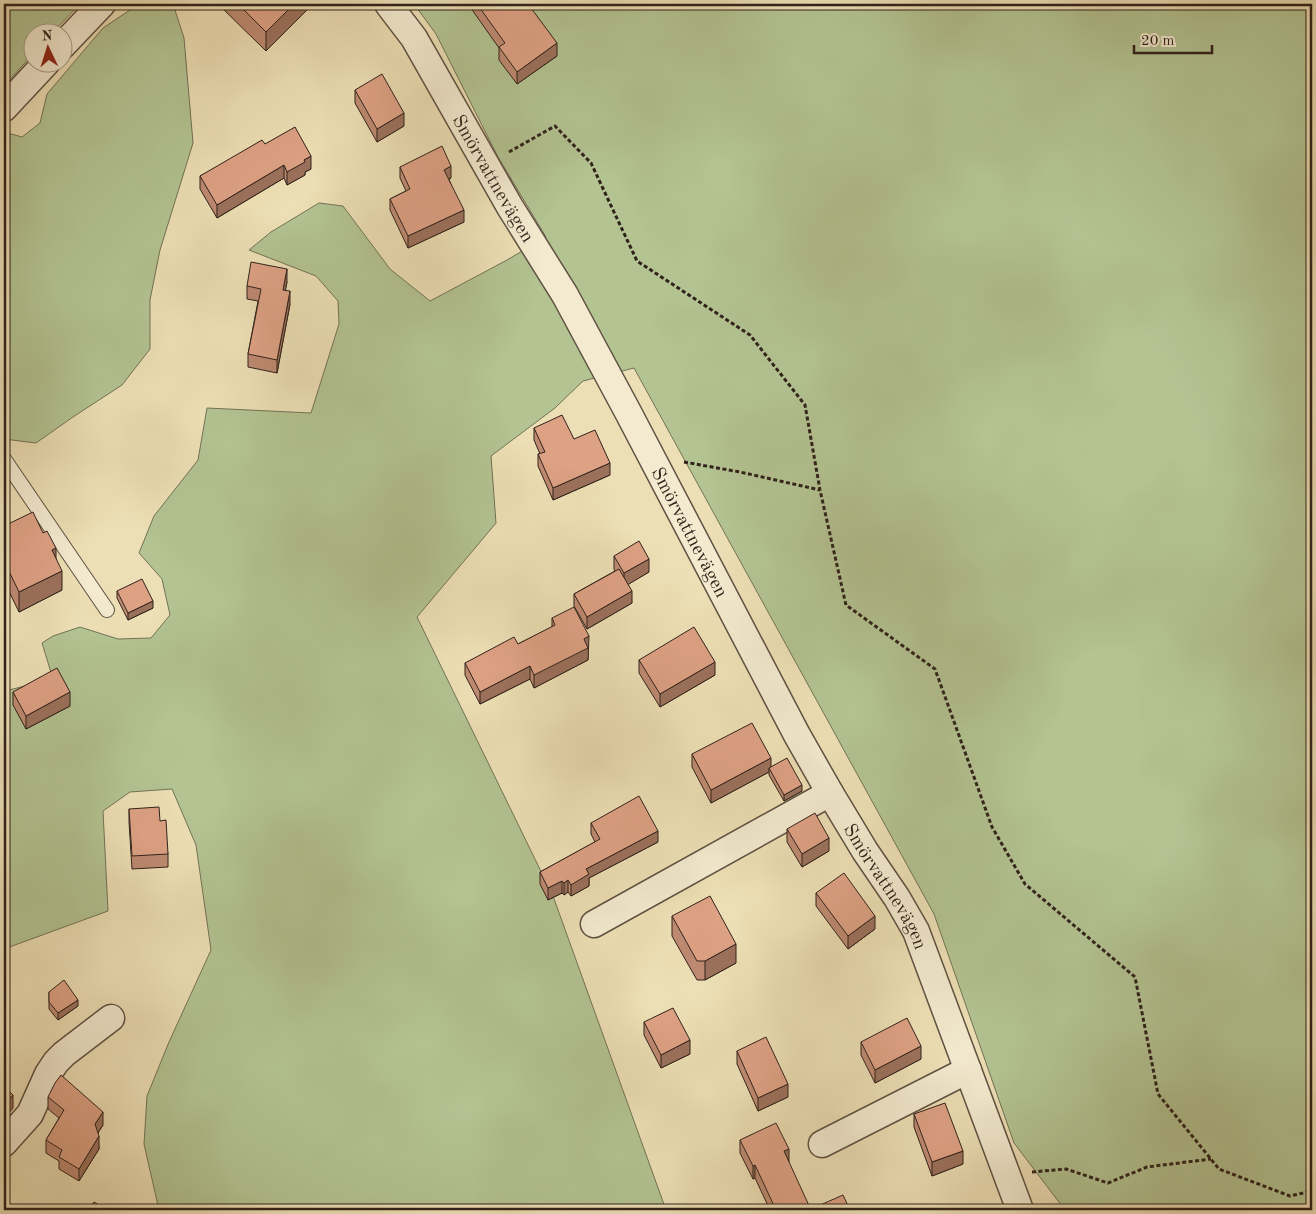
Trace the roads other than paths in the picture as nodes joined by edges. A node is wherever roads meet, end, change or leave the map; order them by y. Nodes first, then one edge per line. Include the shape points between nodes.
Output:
1 (102, 4) edge
2 (388, 4) edge
3 (72, 36) edge
4 (38, 72) edge
5 (4, 108) edge
6 (4, 459) edge
7 (107, 610) dead end
8 (830, 793) junction
9 (594, 924) dead end
10 (111, 1018) dead end
11 (968, 1070) junction
12 (4, 1143) edge
13 (822, 1144) dead end
14 (1020, 1210) edge

1 - 3 street
2 - 8 street, Smörvattnevägen via 414,38 564,295
4 - 5 street
6 - 7 lane
8 - 9 street
8 - 11 street, Smörvattnevägen via 916,931
10 - 12 street via 56,1062 30,1114
11 - 13 street
11 - 14 street, Smörvattnevägen

